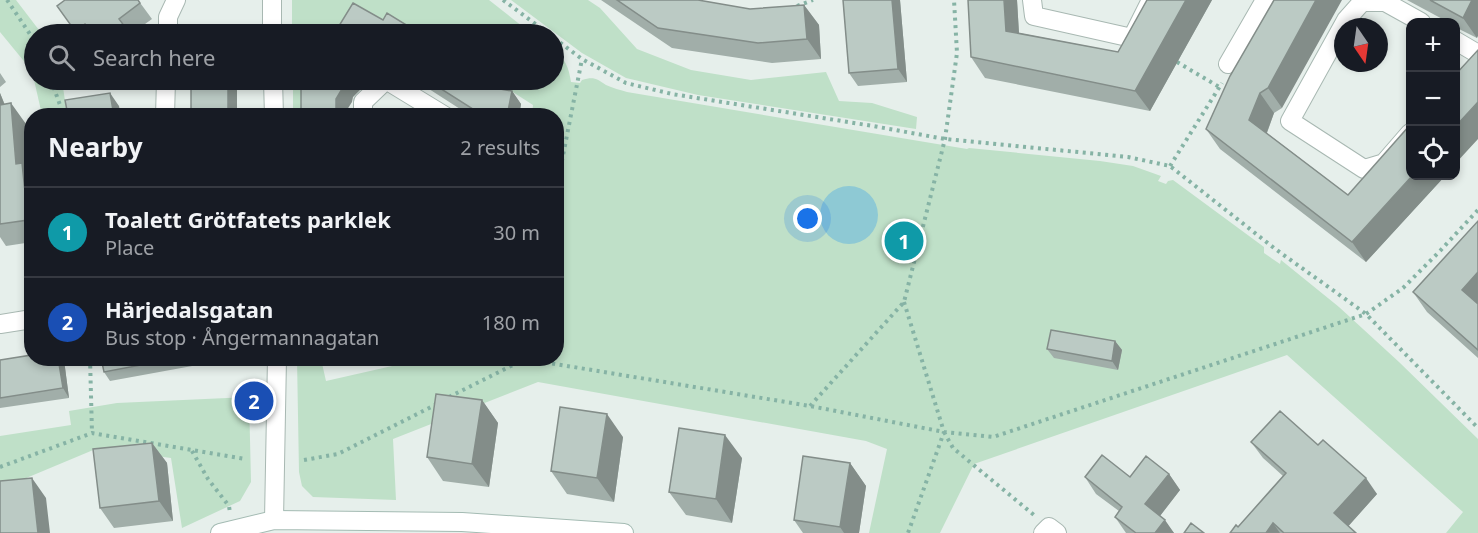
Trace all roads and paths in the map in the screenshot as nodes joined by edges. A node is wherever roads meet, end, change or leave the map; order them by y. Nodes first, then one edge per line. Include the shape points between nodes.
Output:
1 (7, 0) edge
2 (176, 0) edge
3 (272, 0) edge
4 (503, 0) edge
5 (813, 0) edge
6 (954, 0) edge
7 (1032, 0) edge
8 (1151, 0) edge
9 (1265, 0) edge
10 (794, 7) edge
11 (1414, 18) edge
12 (168, 24) edge
13 (272, 24) edge
14 (535, 24) edge
15 (24, 25) edge
16 (1460, 45) edge
17 (564, 46) edge
18 (1475, 58) edge
19 (582, 59) junction
20 (1177, 62) dead end
21 (1228, 64) joint
22 (1220, 87) junction
23 (55, 90) edge
24 (166, 90) edge
25 (273, 90) edge
26 (376, 90) edge
27 (403, 90) edge
28 (1228, 90) edge
29 (61, 108) edge
30 (165, 108) edge
31 (274, 108) edge
32 (363, 108) edge
33 (433, 108) edge
34 (1406, 138) edge
35 (945, 139) junction
36 (564, 150) edge
37 (1170, 166) junction
38 (1478, 210) edge
39 (904, 302) junction
40 (1366, 314) junction
41 (24, 320) edge
42 (0, 324) edge
43 (90, 366) edge
44 (278, 366) edge
45 (510, 366) edge
46 (564, 366) edge
47 (810, 406) junction
48 (1478, 428) edge
49 (944, 432) junction
50 (92, 433) junction
51 (191, 451) junction
52 (245, 459) dead end
53 (304, 460) dead end
54 (0, 467) edge
55 (229, 506) dead end
56 (274, 520) junction
57 (1050, 531) edge
58 (220, 533) edge
59 (624, 533) edge
60 (908, 533) edge

1 - 15 path
2 - 12 street
3 - 13 street
4 - 14 path
5 - 10 path
6 - 35 path via 957,52
7 - 8 street via 1034,16 1132,38
9 - 21 street
11 - 34 street via 1385,2 1362,2 1346,20 1290,121 1364,169 1383,164
16 - 18 street
17 - 19 path
19 - 35 path via 626,83 672,94
19 - 36 path
20 - 22 path
21 - 22 path
22 - 28 path
22 - 37 path
23 - 29 path
24 - 30 street
25 - 31 street
26 - 32 street via 363,102
27 - 33 street
35 - 37 path via 1128,157
35 - 39 path
37 - 40 path
38 - 40 path via 1403,288
39 - 47 path
39 - 49 path
40 - 48 path
40 - 49 path via 993,437
41 - 42 street
43 - 50 path
44 - 56 street
45 - 53 path via 338,454
46 - 47 path
47 - 49 path
49 - 57 path via 953,448
49 - 60 path
50 - 51 path
50 - 54 path
51 - 52 path
51 - 55 path
56 - 58 street
56 - 59 street via 462,522

